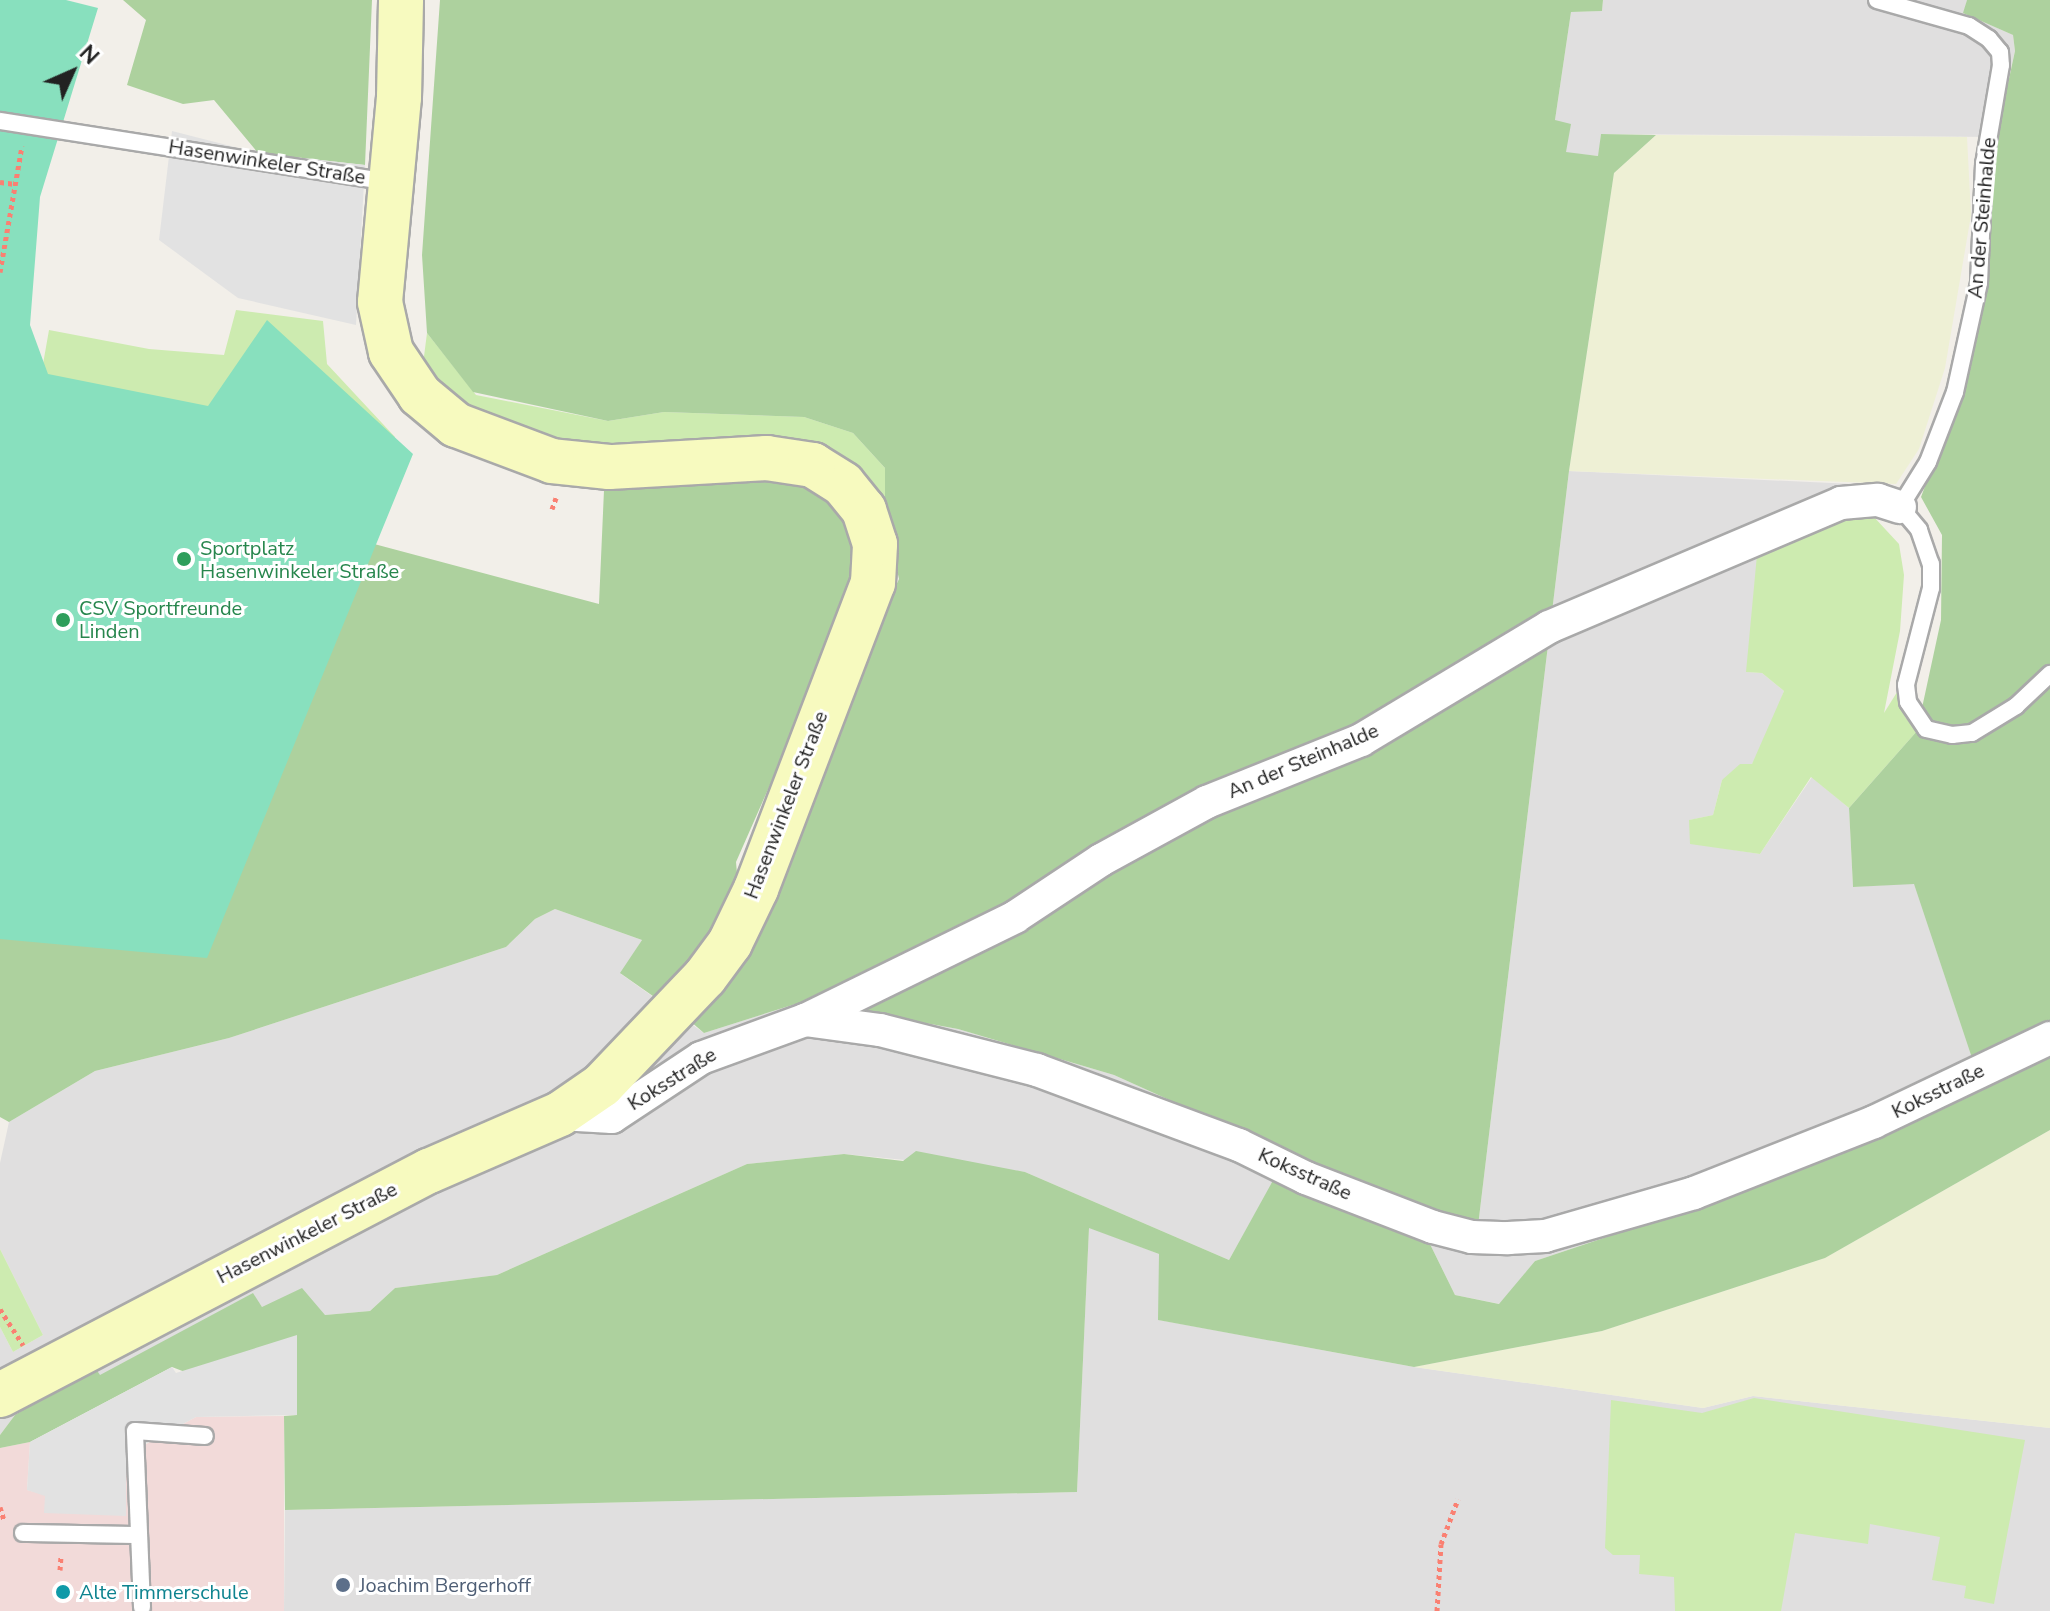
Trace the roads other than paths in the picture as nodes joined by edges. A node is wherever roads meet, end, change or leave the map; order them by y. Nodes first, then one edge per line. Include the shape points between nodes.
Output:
1 (401, 0) edge
2 (1877, 0) edge
3 (0, 121) edge
4 (391, 182) junction
5 (1900, 507) junction
6 (2050, 674) edge
7 (805, 1020) junction
8 (2050, 1038) edge
9 (560, 1114) junction
10 (0, 1395) edge
11 (205, 1436) dead end
12 (23, 1533) dead end
13 (139, 1535) junction
14 (142, 1607) dead end

1 - 4 street, Hasenwinkeler Straße
2 - 5 lane, An der Steinhalde via 1969,26 1995,45 2001,65 1984,164 1979,283 1955,392 1928,462
3 - 4 lane, Hasenwinkeler Straße
4 - 9 street, Hasenwinkeler Straße via 380,282 382,319 399,366 438,412 511,449 587,466 797,459 850,491 873,533 873,583 736,932 705,977 612,1075
5 - 6 lane via 1919,530 1931,564 1931,588 1906,685 1919,721 1937,733 1972,733 2016,706
5 - 7 street, An der Steinhalde via 1878,500 1841,503 1549,627 1361,740 1207,802 975,939
7 - 8 street, Koksstraße via 895,1034 1037,1070 1213,1135 1433,1227 1472,1237 1508,1238 1545,1236 1694,1193 1874,1122
7 - 9 street, Koksstraße via 701,1058 612,1117
9 - 10 street, Hasenwinkeler Straße via 440,1165 38,1370
11 - 13 lane via 135,1431
12 - 13 lane
13 - 14 lane

